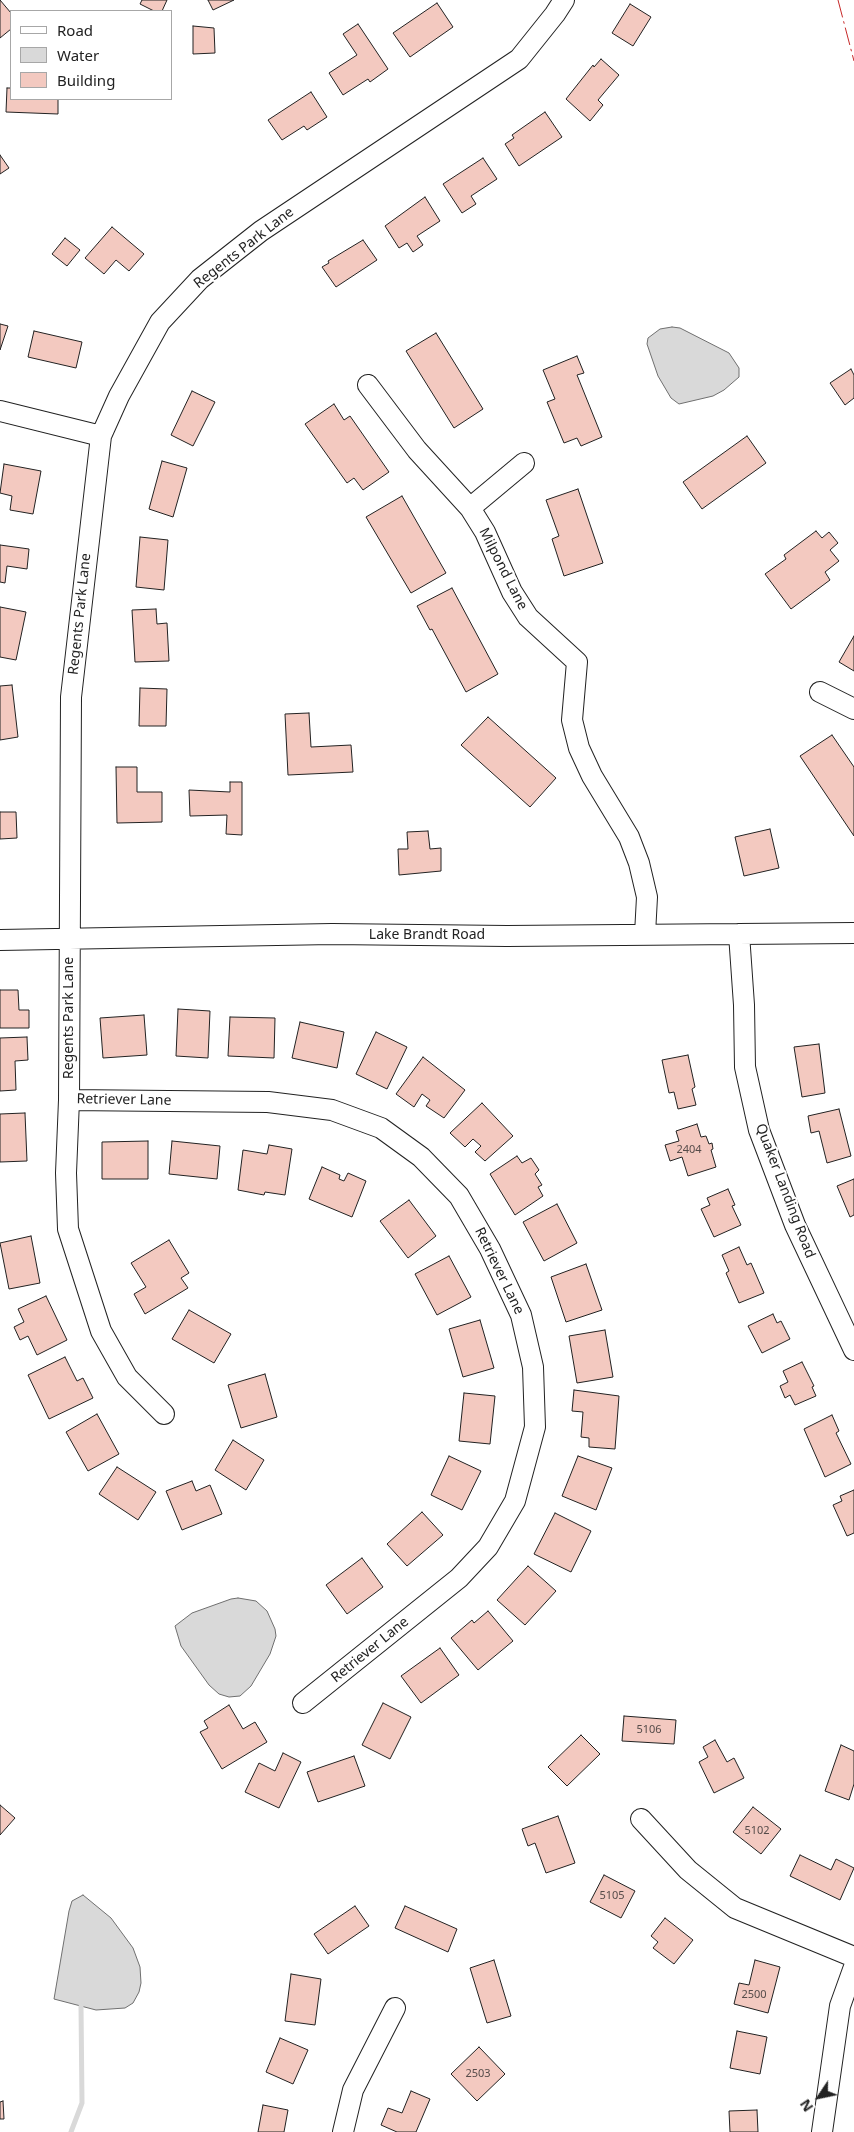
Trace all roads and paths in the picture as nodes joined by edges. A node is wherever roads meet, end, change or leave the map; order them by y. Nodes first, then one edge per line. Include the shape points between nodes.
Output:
1 (564, 0) edge
2 (368, 385) dead end
3 (0, 411) edge
4 (101, 436) junction
5 (524, 463) dead end
6 (470, 508) junction
7 (820, 692) dead end
8 (854, 708) edge
9 (854, 933) edge
10 (645, 934) junction
11 (739, 934) junction
12 (0, 940) edge
13 (70, 940) junction
14 (69, 1100) junction
15 (854, 1350) edge
16 (164, 1414) dead end
17 (303, 1703) dead end
18 (641, 1819) dead end
19 (854, 1956) edge
20 (854, 1967) edge
21 (395, 2008) dead end
22 (343, 2132) edge
23 (822, 2132) edge

1 - 4 street, Regents Park Lane via 519,59 262,231 200,279 160,322
2 - 6 street, Milpond Lane via 417,450
3 - 4 street
4 - 13 street, Regents Park Lane via 71,697
5 - 6 street
6 - 10 street, Milpond Lane via 528,617 577,662 572,720 579,748 629,837 639,863 647,896
7 - 8 street
9 - 11 street, Lake Brandt Road
10 - 11 street, Lake Brandt Road
10 - 13 street, Lake Brandt Road via 332,934
11 - 15 street, Quaker Landing Road via 745,1068 759,1130 795,1225
12 - 13 street, Lake Brandt Road
13 - 14 street, Regents Park Lane
14 - 16 street, Regents Park Lane via 68,1229 101,1331 127,1377
14 - 17 street, Retriever Lane via 268,1102 332,1110 381,1128 421,1156 459,1196 490,1249 521,1315 533,1367 536,1427 515,1501 488,1547 459,1578
18 - 19 street via 688,1870 735,1908
20 - 23 street via 840,2006
21 - 22 street via 354,2090

